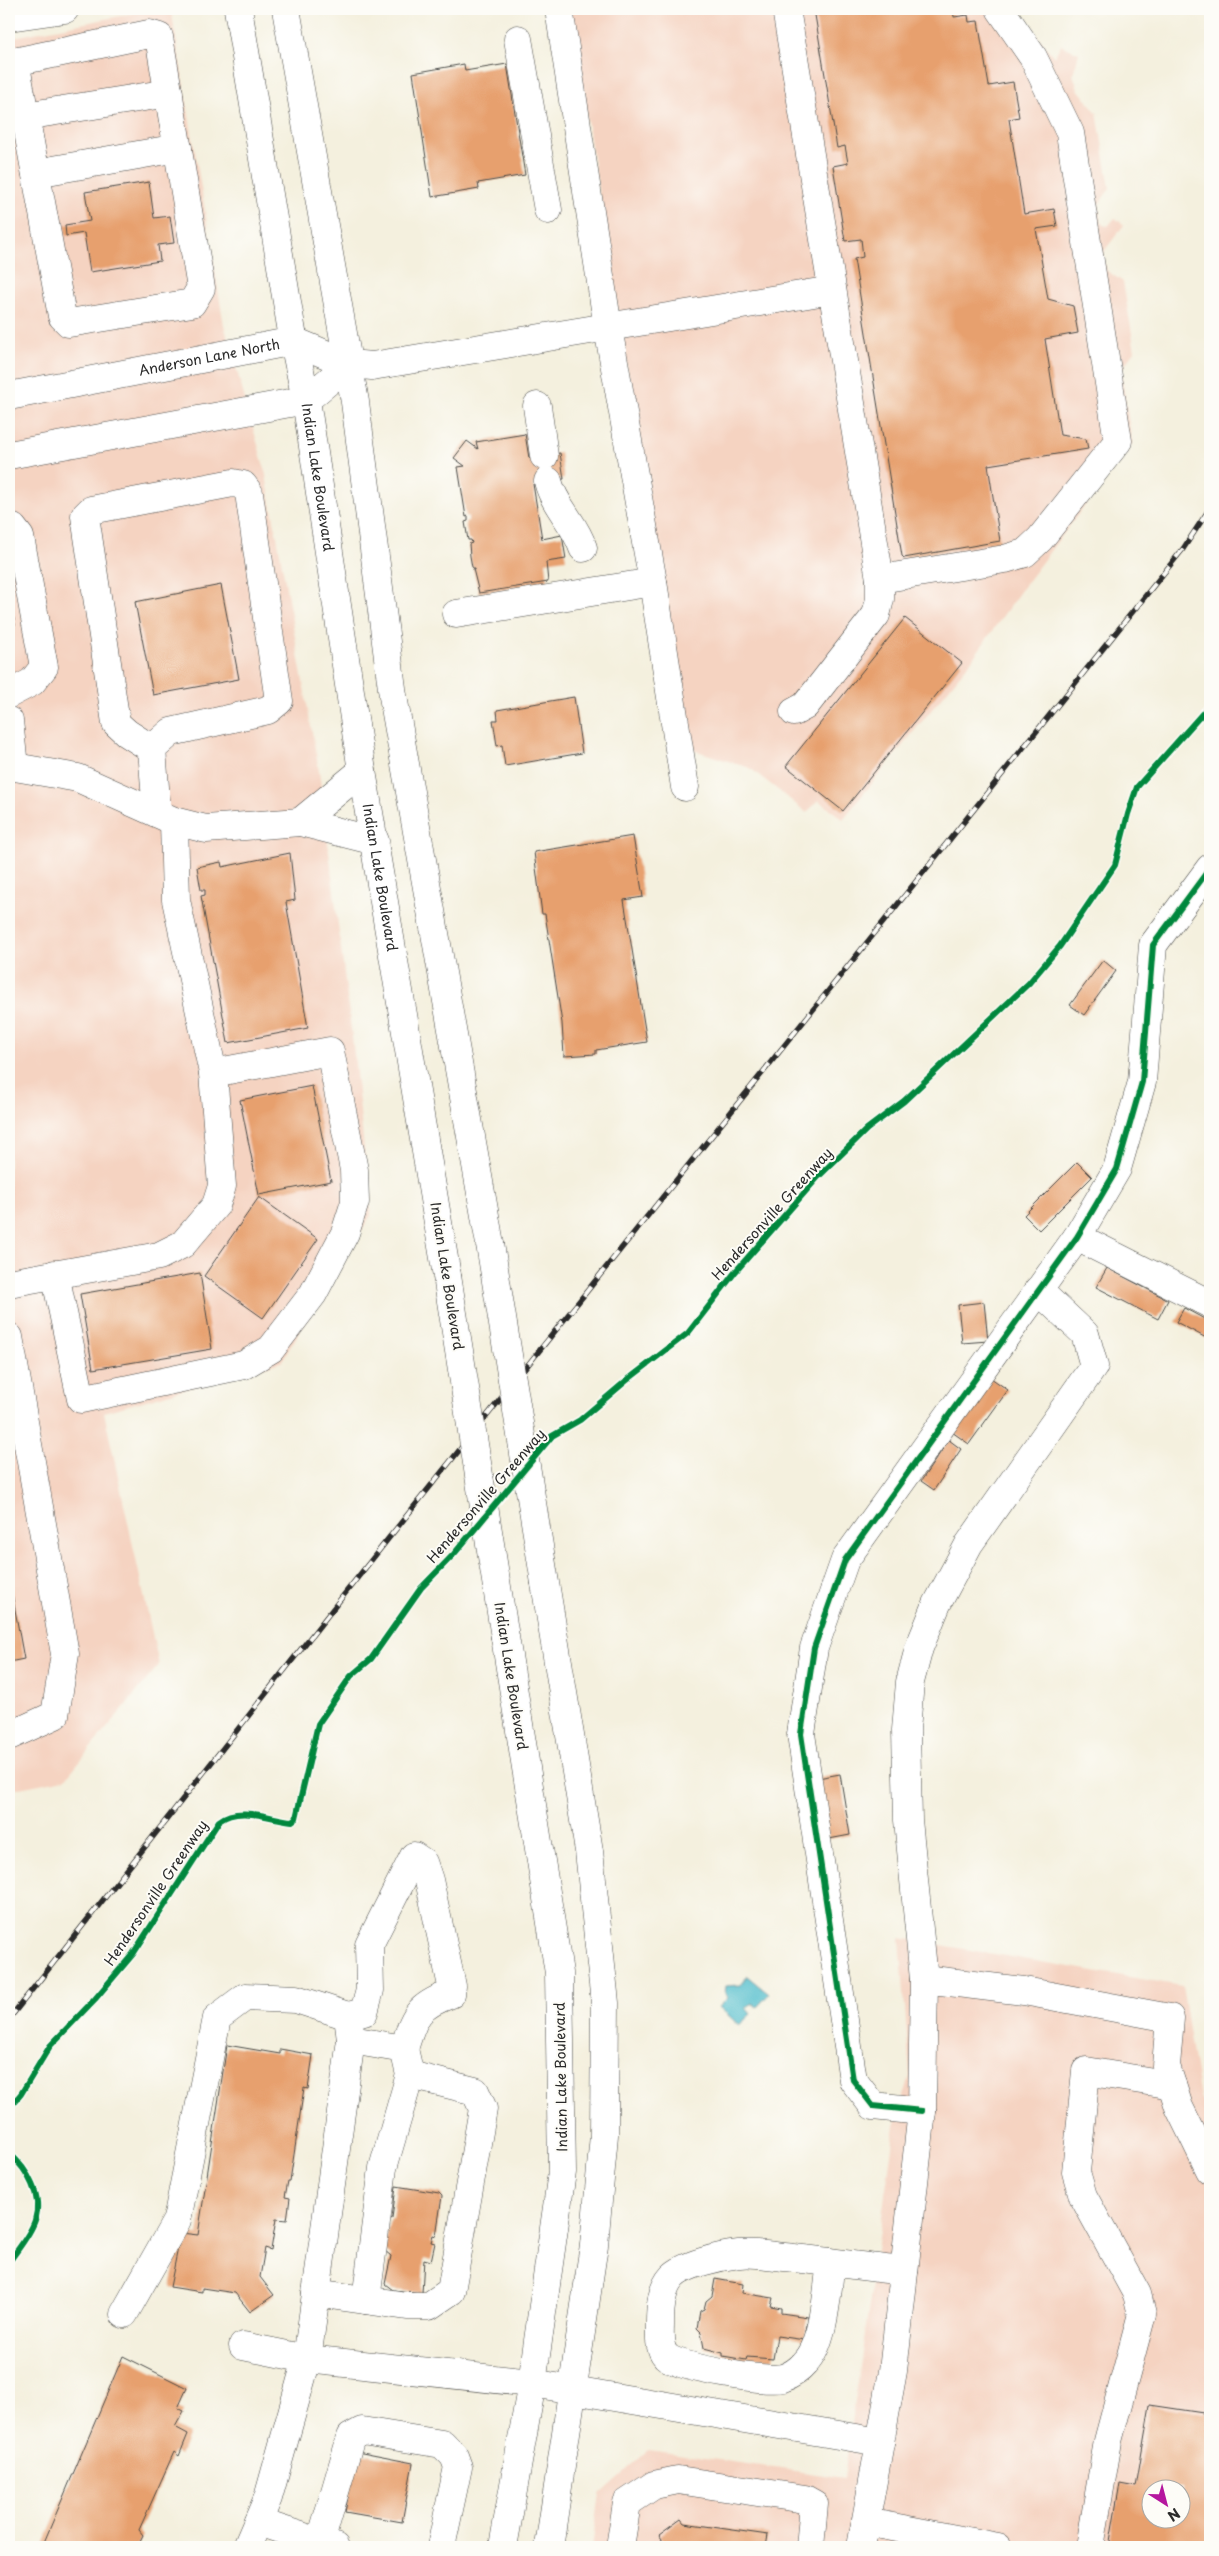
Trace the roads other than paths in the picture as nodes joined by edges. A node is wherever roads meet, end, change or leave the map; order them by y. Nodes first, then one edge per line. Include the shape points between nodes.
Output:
1 (65, 9) edge
2 (238, 9) edge
3 (286, 9) edge
4 (559, 9) edge
5 (786, 9) edge
6 (1000, 9) edge
7 (20, 15) edge
8 (518, 39) dead end
9 (15, 61) edge
10 (169, 93) junction
11 (25, 116) junction
12 (178, 148) junction
13 (36, 173) junction
14 (548, 210) dead end
15 (832, 290) junction
16 (608, 328) junction
17 (294, 341) junction
18 (348, 364) junction
19 (9, 396) edge
20 (306, 400) junction
21 (537, 406) dead end
22 (9, 454) edge
23 (9, 529) edge
24 (583, 548) dead end
25 (880, 579) junction
26 (653, 582) junction
27 (456, 614) dead end
28 (9, 694) edge
29 (794, 712) dead end
30 (9, 721) edge
31 (152, 748) junction
32 (12, 766) edge
33 (362, 771) junction
34 (685, 787) dead end
35 (166, 817) junction
36 (300, 822) junction
37 (376, 840) junction
38 (1210, 868) edge
39 (213, 1073) junction
40 (1077, 1237) junction
41 (55, 1274) junction
42 (9, 1283) edge
43 (1038, 1290) junction
44 (1210, 1304) edge
45 (9, 1337) edge
46 (9, 1736) edge
47 (924, 1979) junction
48 (350, 2028) junction
49 (407, 2062) junction
50 (1172, 2085) junction
51 (922, 2110) junction
52 (1210, 2170) edge
53 (831, 2262) junction
54 (904, 2271) junction
55 (316, 2293) junction
56 (366, 2300) junction
57 (124, 2314) dead end
58 (242, 2346) dead end
59 (307, 2359) junction
60 (532, 2384) junction
61 (572, 2390) junction
62 (880, 2442) junction
63 (258, 2522) junction
64 (864, 2534) edge
65 (328, 2545) edge
66 (247, 2547) edge
67 (441, 2547) edge
68 (503, 2547) edge
69 (549, 2547) edge
70 (620, 2547) edge
71 (810, 2547) edge
72 (998, 2547) edge
73 (1090, 2547) edge

1 - 7 main road
2 - 17 main road, Indian Lake Boulevard
3 - 18 main road
4 - 16 main road
5 - 15 main road
6 - 25 main road via 1032,57 1070,133 1118,441 1040,539 1025,552 1005,560
7 - 9 main road via 15,29
8 - 14 main road
9 - 10 main road via 149,34 159,36
9 - 11 main road
10 - 11 main road
10 - 12 main road
11 - 13 main road
12 - 13 main road
12 - 13 main road via 201,288 192,303 69,323 62,316
15 - 16 main road, Anderson Lane North
15 - 25 main road
16 - 18 main road, Anderson Lane North via 372,366
16 - 26 main road
17 - 18 main road, Anderson Lane North
17 - 19 main road, Anderson Lane North
17 - 20 main road, Indian Lake Boulevard
18 - 20 main road
18 - 61 main road, bridge via 393,696 490,1244 589,1851 605,2003 604,2135 594,2244
20 - 22 main road
20 - 33 main road, Indian Lake Boulevard
21 - 24 main road via 546,469 555,501 576,529
23 - 28 main road via 13,528 20,537 44,667 32,682
25 - 29 main road via 876,615 804,706
26 - 27 main road
26 - 34 main road
30 - 32 main road
31 - 31 main road via 171,732 268,710 279,700 249,493 243,485 233,483 101,508 85,516 116,723
31 - 35 main road
32 - 35 main road via 78,778
33 - 36 main road
33 - 37 main road, Indian Lake Boulevard
35 - 36 main road via 206,829
35 - 39 main road via 176,900
36 - 37 main road
37 - 60 main road, Indian Lake Boulevard, bridge via 559,1973 562,2172
38 - 40 main road via 1153,945 1142,1082 1117,1169
39 - 41 main road via 222,1186 216,1205 183,1244 159,1256
39 - 41 main road via 330,1052 354,1170 355,1202 345,1233 312,1294 271,1349 244,1365 81,1398
40 - 43 main road
40 - 44 main road
41 - 42 main road
43 - 47 main road via 1085,1334 1094,1366 969,1544 937,1604 910,1682 906,1730 908,1820
43 - 51 main road via 845,1560 814,1648 801,1734 853,2080 873,2106
45 - 46 main road via 65,1654 54,1716
47 - 50 main road via 1024,1991 1170,2018 1166,2066
47 - 51 main road
48 - 49 main road
48 - 49 main road via 364,2012 370,1990 368,1945 414,1856 423,1862 429,1880 452,1986 451,1994 426,2004 413,2022
48 - 55 main road
48 - 57 main road via 296,1999 245,1997 217,2018 177,2220
49 - 56 main road via 383,2168
49 - 56 main road via 475,2091 483,2109 457,2263 451,2291 429,2306
50 - 52 main road via 1179,2108
50 - 73 main road via 1086,2071 1076,2172 1083,2196 1137,2294 1142,2314 1108,2441
51 - 54 main road
53 - 53 main road via 740,2254 692,2266 672,2277 663,2293 660,2347 676,2363 701,2369 758,2377 782,2378 795,2373 807,2362 817,2344
53 - 54 main road
54 - 62 main road via 893,2371
55 - 56 main road
55 - 59 main road
58 - 59 main road
59 - 60 main road
59 - 63 main road via 268,2498
60 - 61 main road
60 - 68 main road, Indian Lake Boulevard
61 - 62 main road
61 - 69 main road
62 - 64 main road
63 - 65 main road
63 - 66 main road
64 - 72 main road
65 - 67 main road via 351,2437 362,2431 442,2444 454,2456 458,2467
70 - 71 main road via 627,2503 654,2485 678,2480 805,2499 814,2504

